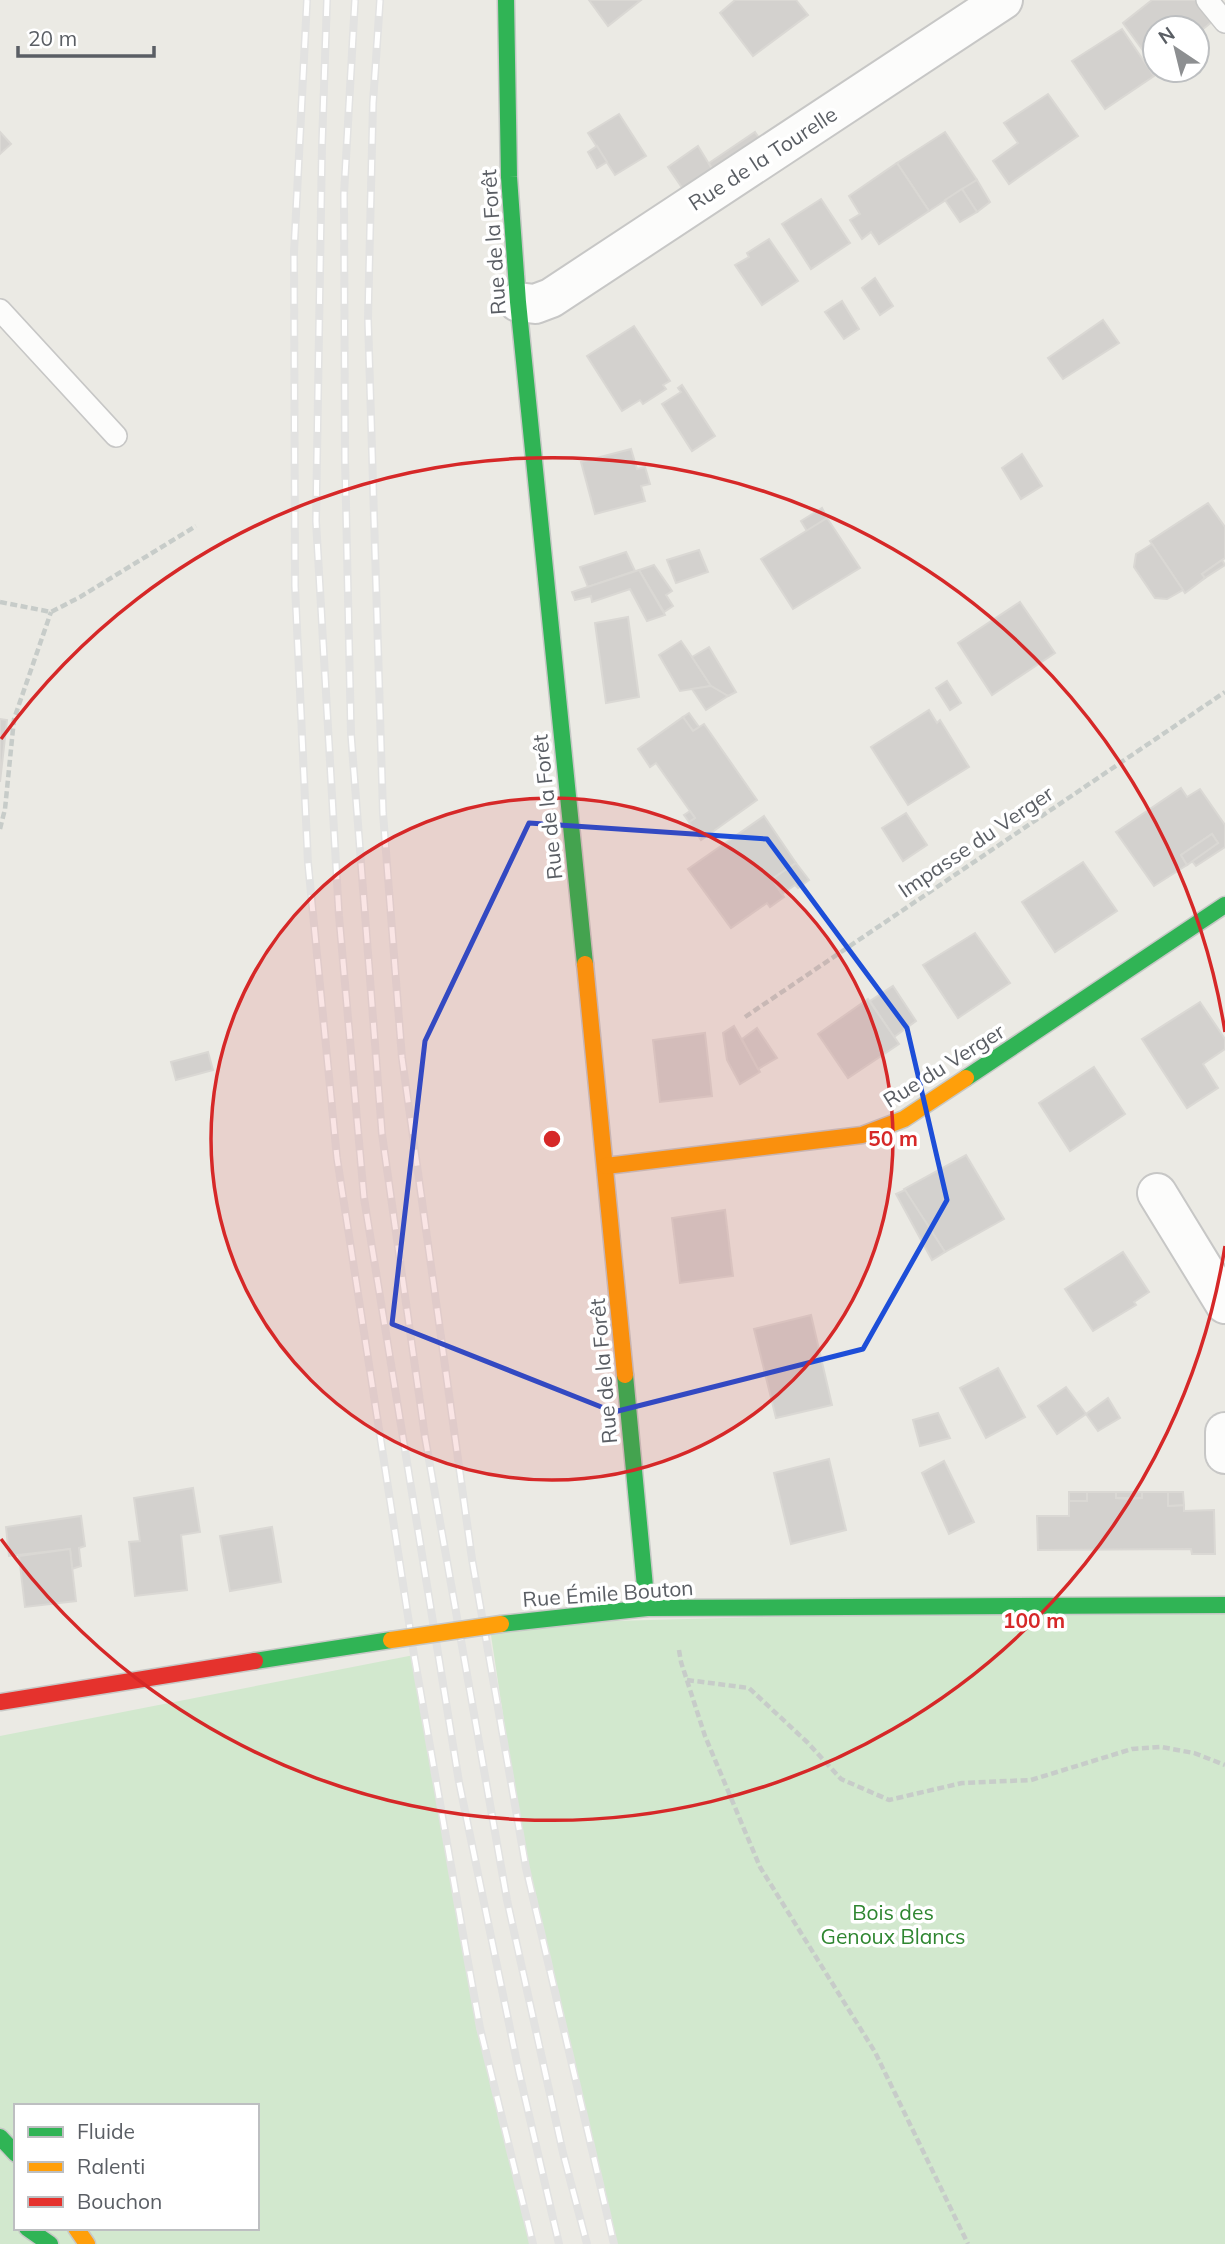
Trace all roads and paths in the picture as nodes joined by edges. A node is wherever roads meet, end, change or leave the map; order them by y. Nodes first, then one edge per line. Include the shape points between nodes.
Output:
1 (506, 0) edge
2 (1003, 0) edge
3 (1207, 0) edge
4 (1225, 22) edge
5 (518, 302) junction
6 (0, 310) edge
7 (116, 436) dead end
8 (197, 526) dead end
9 (0, 601) edge
10 (51, 612) junction
11 (1225, 692) edge
12 (0, 829) edge
13 (1225, 905) edge
14 (745, 1017) dead end
15 (606, 1167) junction
16 (1157, 1193) dead end
17 (1225, 1304) edge
18 (1225, 1432) edge
19 (1225, 1454) edge
20 (1225, 1605) edge
21 (647, 1608) junction
22 (673, 1608) junction
23 (687, 1680) junction
24 (0, 1702) edge
25 (1225, 1765) edge
26 (0, 2137) edge
27 (14, 2152) edge
28 (30, 2230) edge
29 (50, 2244) edge
30 (968, 2244) edge

1 - 5 street, Rue de la Forêt via 509,177
2 - 5 street, Rue de la Tourelle via 551,298 535,304
3 - 4 lane
5 - 15 street, Rue de la Forêt
6 - 7 lane
8 - 10 path
9 - 10 path
10 - 12 path via 14,719
11 - 14 path, Impasse du Verger
13 - 15 street, Rue du Verger via 904,1119 863,1135
15 - 21 street, Rue de la Forêt
16 - 17 street
18 - 19 street
20 - 22 street, Rue Émile Bouton
21 - 22 street, Rue Émile Bouton
21 - 24 street, Rue Émile Bouton, bridge via 500,1624
22 - 23 path
23 - 25 path via 749,1688 841,1779 889,1800 962,1783 1031,1780 1132,1749 1161,1746
23 - 30 path via 705,1736 760,1867 875,2052
26 - 27 street
28 - 29 street

